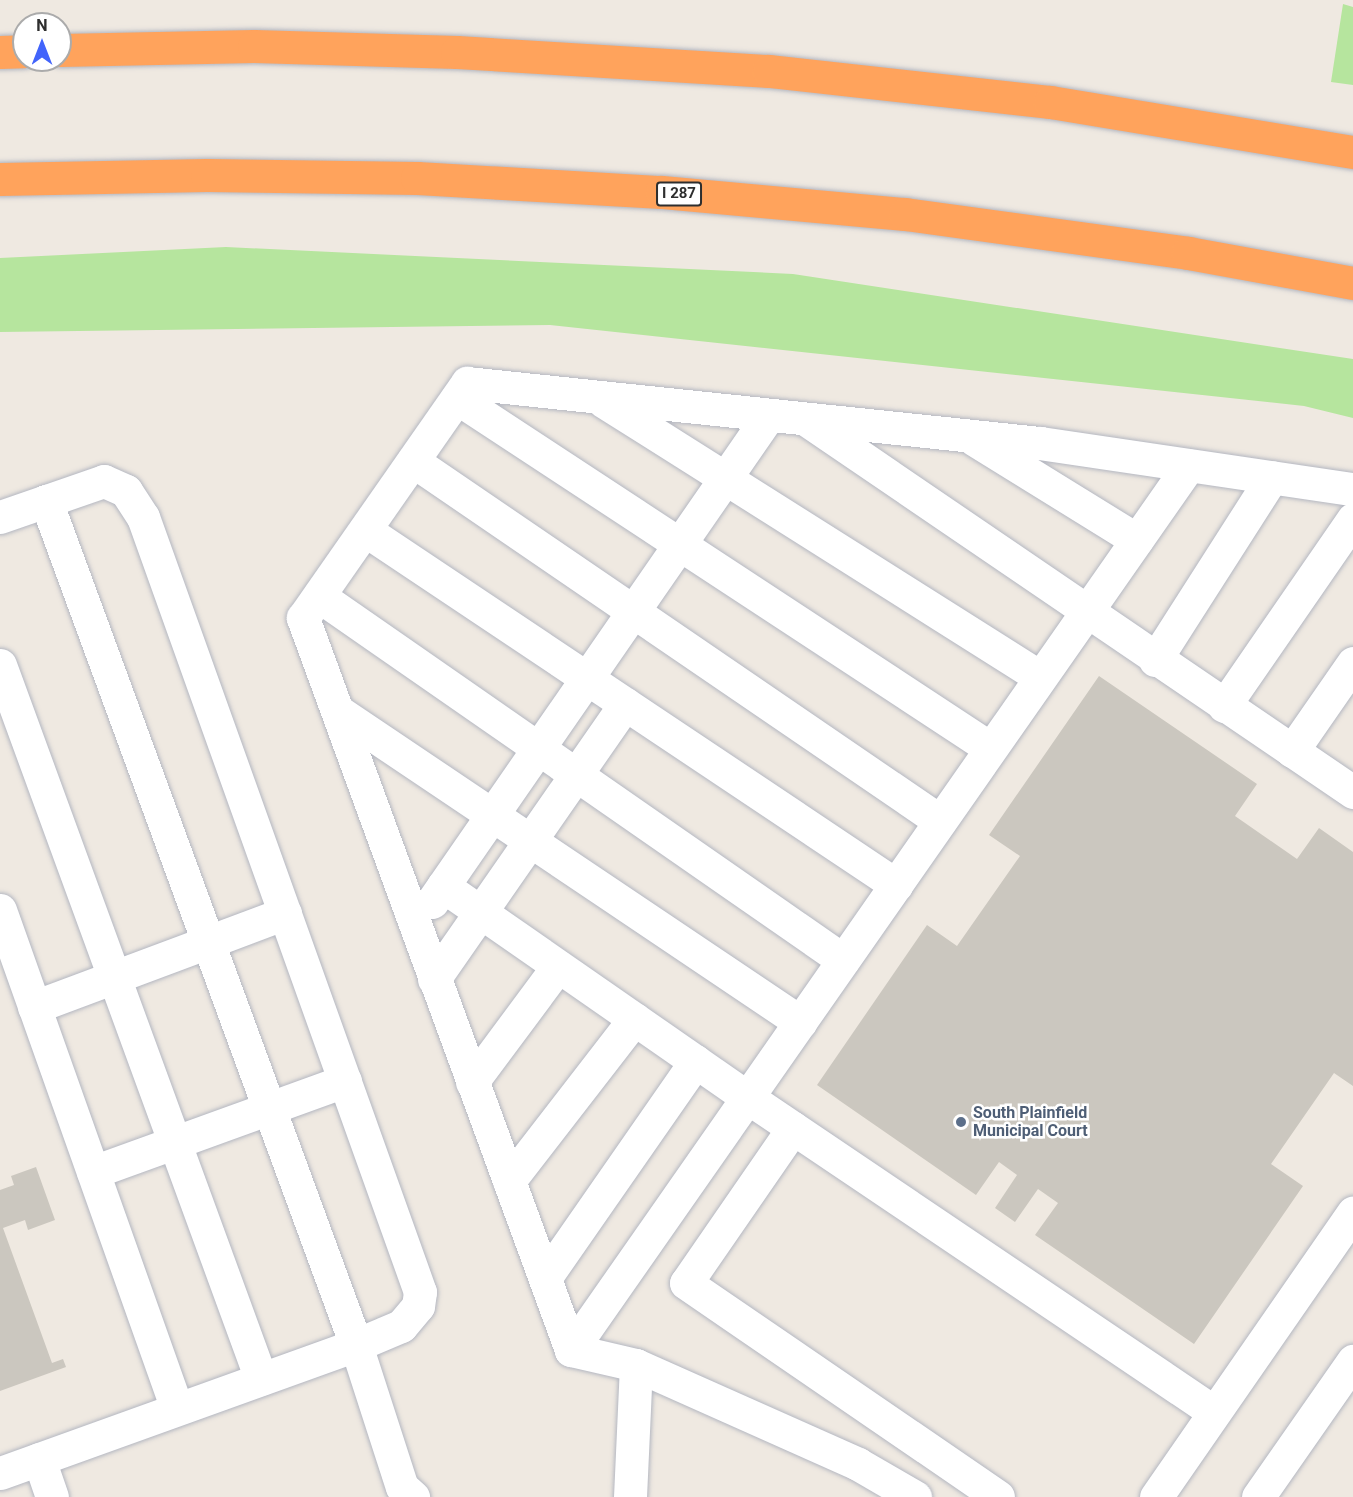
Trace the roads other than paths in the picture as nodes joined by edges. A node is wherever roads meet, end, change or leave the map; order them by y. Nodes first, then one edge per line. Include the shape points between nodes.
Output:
1 (72, 50) edge
2 (1353, 152) edge
3 (0, 179) edge
4 (1353, 283) edge
5 (596, 397) junction
6 (457, 398) junction
7 (769, 415) junction
8 (805, 419) junction
9 (968, 435) junction
10 (413, 461) junction
11 (1189, 465) junction
12 (1272, 477) junction
13 (725, 478) junction
14 (1353, 489) edge
15 (46, 501) junction
16 (0, 517) edge
17 (1353, 519) edge
18 (365, 530) junction
19 (1137, 540) junction
20 (680, 544) junction
21 (319, 596) junction
22 (634, 611) junction
23 (1086, 613) junction
24 (1155, 660) junction
25 (1353, 663) edge
26 (0, 665) edge
27 (1040, 677) junction
28 (587, 678) junction
29 (625, 704) junction
30 (1224, 706) junction
31 (339, 712) junction
32 (990, 748) junction
33 (539, 749) junction
34 (1292, 752) junction
35 (576, 775) junction
36 (1348, 779) edge
37 (495, 814) junction
38 (940, 821) junction
39 (531, 839) junction
40 (896, 885) junction
41 (443, 886) junction
42 (0, 910) edge
43 (481, 912) junction
44 (285, 913) junction
45 (415, 926) junction
46 (208, 943) junction
47 (843, 960) junction
48 (558, 966) junction
49 (114, 978) junction
50 (434, 979) junction
51 (34, 1007) junction
52 (634, 1018) junction
53 (800, 1022) junction
54 (696, 1061) junction
55 (345, 1081) junction
56 (472, 1082) junction
57 (747, 1097) junction
58 (270, 1110) junction
59 (793, 1128) junction
60 (176, 1145) junction
61 (93, 1172) junction
62 (509, 1181) junction
63 (1353, 1213) edge
64 (544, 1278) junction
65 (356, 1345) junction
66 (571, 1350) junction
67 (1353, 1360) edge
68 (636, 1365) junction
69 (261, 1379) junction
70 (177, 1409) junction
71 (1214, 1412) junction
72 (39, 1459) junction
73 (0, 1473) edge
74 (52, 1497) edge
75 (413, 1497) edge
76 (630, 1497) edge
77 (915, 1497) edge
78 (998, 1497) edge
79 (1155, 1497) edge
80 (1258, 1497) edge

1 - 2 highway via 266,46 457,52 769,71 1050,102
3 - 4 highway, I 287 via 207,175 417,178 662,192 905,214 1188,253
5 - 6 lane via 467,383
5 - 7 lane
5 - 13 lane
6 - 10 lane
6 - 20 lane
7 - 8 lane
7 - 13 lane
8 - 9 lane
8 - 23 lane
9 - 11 lane
9 - 19 lane
10 - 18 lane
10 - 22 lane
11 - 12 lane
11 - 19 lane
12 - 14 lane
12 - 24 lane
13 - 20 lane
13 - 27 lane
15 - 16 lane
15 - 44 lane via 104,481 126,491 143,517
15 - 46 lane
17 - 30 lane
18 - 21 lane
18 - 28 lane
19 - 23 lane
20 - 22 lane
20 - 32 lane
21 - 31 lane via 303,618
21 - 33 lane
22 - 28 lane
22 - 38 lane
23 - 24 lane
23 - 27 lane
24 - 30 lane
25 - 34 lane
26 - 49 lane
27 - 32 lane
28 - 29 lane
28 - 33 lane
29 - 35 lane
29 - 40 lane
30 - 34 lane
31 - 37 lane
31 - 45 lane
32 - 38 lane
33 - 35 lane
33 - 37 lane
34 - 36 lane
35 - 39 lane
35 - 47 lane
37 - 39 lane
37 - 41 lane
38 - 40 lane
39 - 43 lane
39 - 53 lane
40 - 47 lane
41 - 43 lane
41 - 45 lane
42 - 51 lane
43 - 48 lane
43 - 50 lane
44 - 46 lane
44 - 55 lane
45 - 50 lane
46 - 49 lane
46 - 58 lane
47 - 53 lane
48 - 52 lane
48 - 56 lane
49 - 51 lane
49 - 60 lane
50 - 56 lane
51 - 61 lane
52 - 54 lane
52 - 62 lane
53 - 57 lane
54 - 57 lane
54 - 64 lane
55 - 58 lane
55 - 65 lane via 420,1292 418,1306 400,1326
56 - 62 lane
57 - 59 lane
57 - 66 lane
58 - 60 lane
58 - 65 lane
59 - 71 lane
59 - 78 lane via 686,1283
60 - 61 lane
60 - 69 lane
61 - 70 lane
62 - 64 lane
63 - 71 lane
64 - 66 lane
65 - 69 lane
65 - 75 lane via 402,1487
66 - 68 lane
67 - 80 lane
68 - 76 lane
68 - 77 lane via 858,1464
69 - 70 lane
70 - 72 lane
71 - 79 lane
72 - 73 lane
72 - 74 lane

